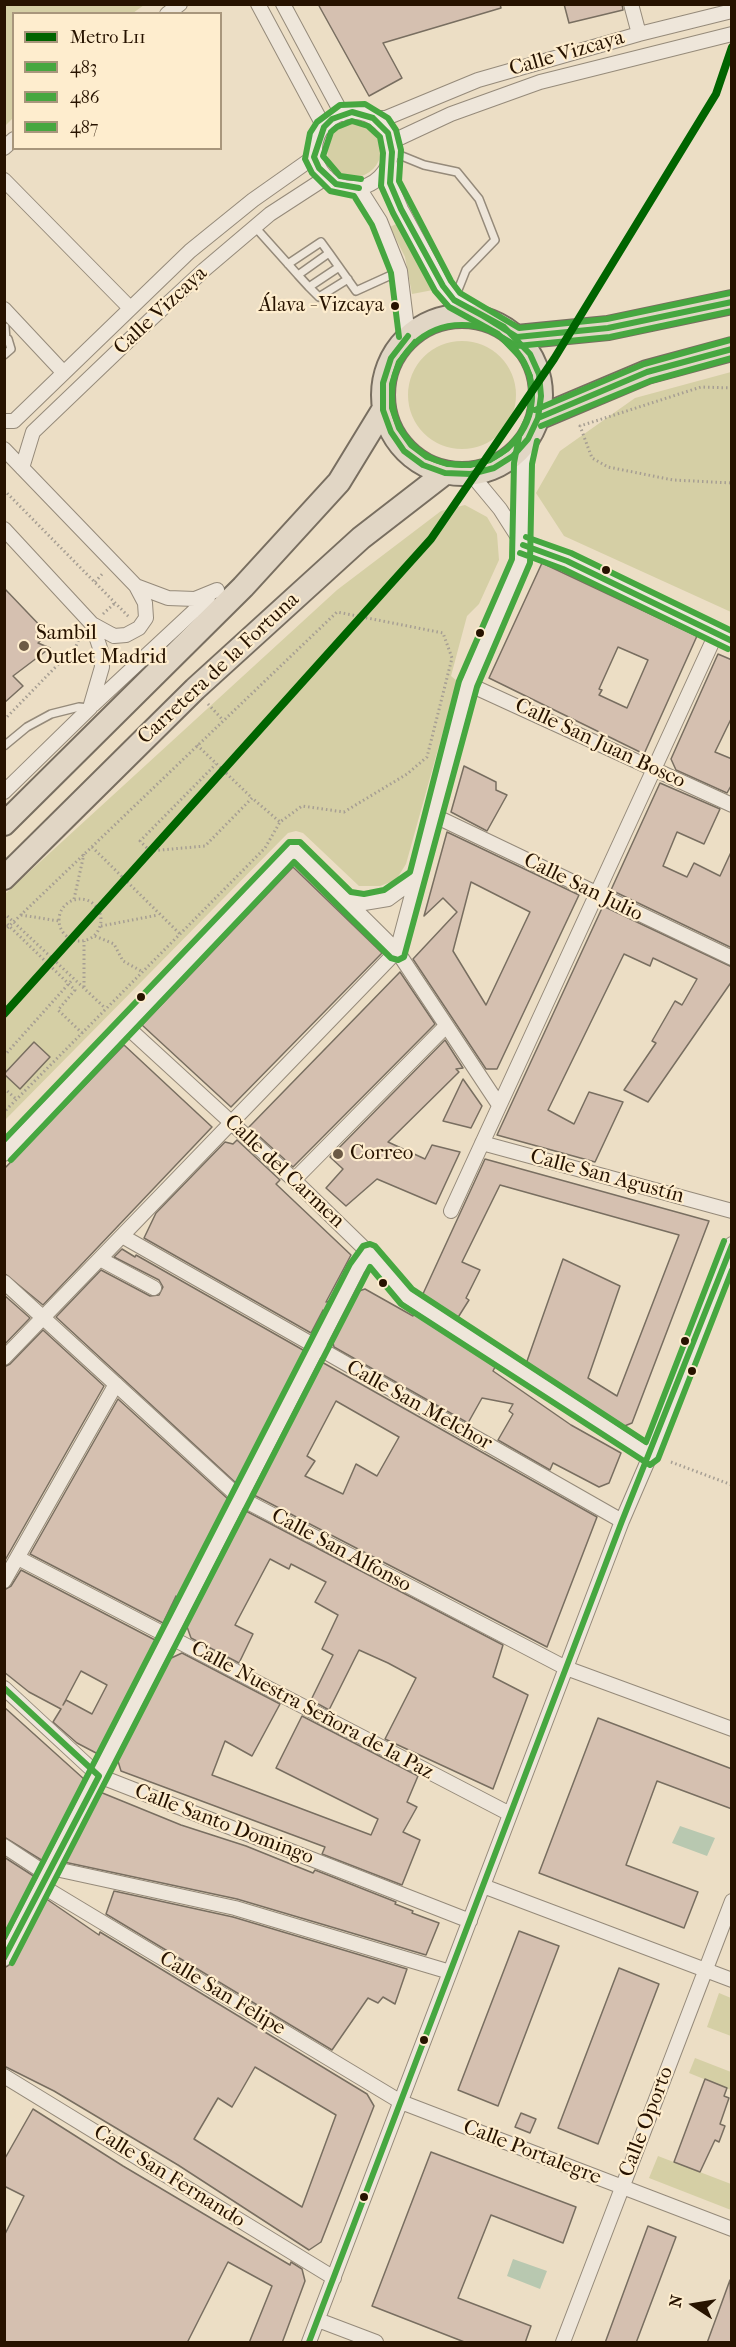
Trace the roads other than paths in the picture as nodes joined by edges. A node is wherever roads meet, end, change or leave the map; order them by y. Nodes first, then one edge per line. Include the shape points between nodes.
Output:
1 (258, 4) edge
2 (283, 4) edge
3 (631, 4) edge
4 (732, 11) edge
5 (639, 34) junction
6 (732, 34) edge
7 (342, 114) junction
8 (373, 117) junction
9 (324, 127) junction
10 (391, 152) junction
11 (314, 156) junction
12 (327, 177) junction
13 (4, 180) edge
14 (359, 188) junction
15 (255, 227) junction
16 (329, 253) junction
17 (288, 264) junction
18 (339, 267) junction
19 (400, 271) junction
20 (298, 275) junction
21 (348, 279) junction
22 (309, 287) junction
23 (454, 300) junction
24 (732, 302) edge
25 (130, 308) junction
26 (490, 320) junction
27 (7, 321) edge
28 (408, 336) junction
29 (517, 337) junction
30 (6, 340) edge
31 (732, 349) edge
32 (4, 355) edge
33 (63, 372) junction
34 (383, 410) junction
35 (538, 418) junction
36 (4, 421) edge
37 (528, 439) junction
38 (4, 449) edge
39 (22, 468) junction
40 (445, 473) junction
41 (471, 474) junction
42 (4, 529) edge
43 (523, 545) junction
44 (136, 586) junction
45 (243, 587) junction
46 (217, 590) junction
47 (92, 624) junction
48 (716, 634) junction
49 (732, 641) edge
50 (468, 684) junction
51 (90, 708) junction
52 (4, 746) edge
53 (654, 769) junction
54 (4, 792) edge
55 (732, 805) edge
56 (435, 816) junction
57 (4, 824) edge
58 (418, 877) junction
59 (4, 878) edge
60 (596, 894) junction
61 (346, 901) junction
62 (397, 951) junction
63 (732, 958) edge
64 (446, 1026) junction
65 (127, 1027) junction
66 (499, 1106) junction
67 (232, 1123) junction
68 (482, 1143) junction
69 (4, 1154) edge
70 (294, 1180) junction
71 (451, 1211) dead end
72 (732, 1211) edge
73 (122, 1236) junction
74 (732, 1244) edge
75 (369, 1253) junction
76 (100, 1259) junction
77 (4, 1282) edge
78 (154, 1288) dead end
79 (43, 1318) junction
80 (317, 1348) junction
81 (4, 1358) edge
82 (116, 1384) junction
83 (650, 1456) junction
84 (240, 1498) junction
85 (622, 1521) junction
86 (18, 1558) junction
87 (4, 1581) edge
88 (170, 1637) junction
89 (566, 1668) junction
90 (4, 1688) edge
91 (732, 1729) edge
92 (99, 1776) junction
93 (510, 1814) junction
94 (4, 1846) edge
95 (47, 1876) junction
96 (483, 1886) junction
97 (732, 1901) edge
98 (470, 1921) junction
99 (4, 1959) edge
100 (705, 1970) junction
101 (450, 1972) junction
102 (732, 1980) edge
103 (4, 2076) edge
104 (401, 2102) junction
105 (623, 2187) junction
106 (732, 2229) edge
107 (334, 2278) junction
108 (318, 2320) junction
109 (309, 2343) edge
110 (376, 2343) edge
111 (563, 2343) edge

1 - 9 street
2 - 7 street
3 - 5 street
4 - 5 street, Calle Vizcaya
5 - 8 street, Calle Vizcaya via 478,80 386,118
6 - 10 street, Calle Vizcaya via 540,82 451,114
7 - 8 street
7 - 9 street
8 - 10 street via 381,124
9 - 11 street
10 - 14 street via 378,179
10 - 23 street via 390,183 401,209
10 - 23 lane via 423,165 457,172 479,199 495,240 466,270
11 - 12 street
11 - 25 street, Calle Vizcaya via 217,229
12 - 14 street via 336,184
12 - 15 street, Calle Vizcaya
13 - 25 street
14 - 19 street via 380,221
15 - 17 lane
15 - 39 street, Calle Vizcaya via 204,270 33,432
16 - 17 lane via 321,242
16 - 18 lane
16 - 20 lane
17 - 20 lane
18 - 21 lane
18 - 22 lane
19 - 21 lane via 356,291
19 - 28 street
20 - 22 lane
21 - 22 lane via 319,297
23 - 26 street
24 - 29 main road via 608,328
25 - 33 street, Calle Vizcaya
26 - 28 main road via 469,315 447,316
26 - 29 main road
27 - 30 lane
27 - 33 street
28 - 34 main road via 391,358 383,383
29 - 35 main road via 539,374 542,396
30 - 32 lane via 11,349
31 - 35 main road via 647,372
33 - 36 street, Calle Vizcaya via 14,421
34 - 40 main road via 404,451 423,465
34 - 45 main road, Carretera de la Fortuna via 339,482
35 - 37 main road
37 - 41 main road via 513,456 494,468
37 - 43 street via 523,463
38 - 39 street
39 - 44 street
40 - 41 main road
40 - 59 main road, Carretera de la Fortuna via 389,514 195,689
41 - 43 street
42 - 47 street
43 - 48 street via 567,561
43 - 50 street via 521,561
44 - 46 street via 168,598 195,599
44 - 47 street via 145,603 146,618 139,628 114,636
45 - 46 street
45 - 57 main road, Carretera de la Fortuna
46 - 51 street
47 - 51 street via 102,667
48 - 49 street
48 - 53 street
50 - 53 street, Calle San Juan Bosco
50 - 56 street
51 - 52 lane via 51,714
51 - 54 street
53 - 55 street, Calle San Juan Bosco
53 - 60 street
56 - 58 street
56 - 60 street, Calle San Julio
58 - 61 street via 388,899
58 - 62 street
60 - 63 street, Calle San Julio
60 - 66 street
61 - 62 street
61 - 65 street via 294,849
62 - 64 street
62 - 67 street
64 - 66 street
64 - 70 street
65 - 67 street, Calle del Carmen
65 - 69 street
66 - 68 street
67 - 70 street, Calle del Carmen
67 - 73 street
68 - 71 street
68 - 72 street, Calle San Agustín
70 - 75 street, Calle del Carmen
73 - 76 street
73 - 80 street, Calle San Melchor
74 - 83 street
75 - 80 street
75 - 83 street, Calle del Carmen via 406,1296
76 - 78 street
76 - 79 street
77 - 79 street, Calle San Alfonso
79 - 81 street
79 - 82 street, Calle San Alfonso
80 - 84 street
80 - 85 street, Calle San Melchor
82 - 84 street, Calle San Alfonso
82 - 86 street
83 - 85 street
84 - 88 street
84 - 89 street, Calle San Alfonso
85 - 89 street
86 - 87 street
86 - 88 street, Calle Nuestra Señora de la Paz
88 - 92 street
88 - 93 street, Calle Nuestra Señora de la Paz
89 - 91 street, Calle San Alfonso
89 - 93 street
90 - 92 street, Calle Santo Domingo
92 - 95 street
92 - 98 street, Calle Santo Domingo
93 - 96 street
94 - 95 street, Calle San Felipe
95 - 99 street
95 - 101 street via 234,1908
95 - 104 street, Calle San Felipe
96 - 98 street
96 - 100 street
97 - 100 street, Calle Oporto
98 - 101 street
100 - 102 street
100 - 105 street, Calle Oporto
101 - 104 street
103 - 107 street, Calle San Fernando
104 - 105 street, Calle Portalegre
104 - 107 street
105 - 106 street, Calle Portalegre
105 - 111 street, Calle Oporto
107 - 108 street
108 - 109 street
108 - 110 street

